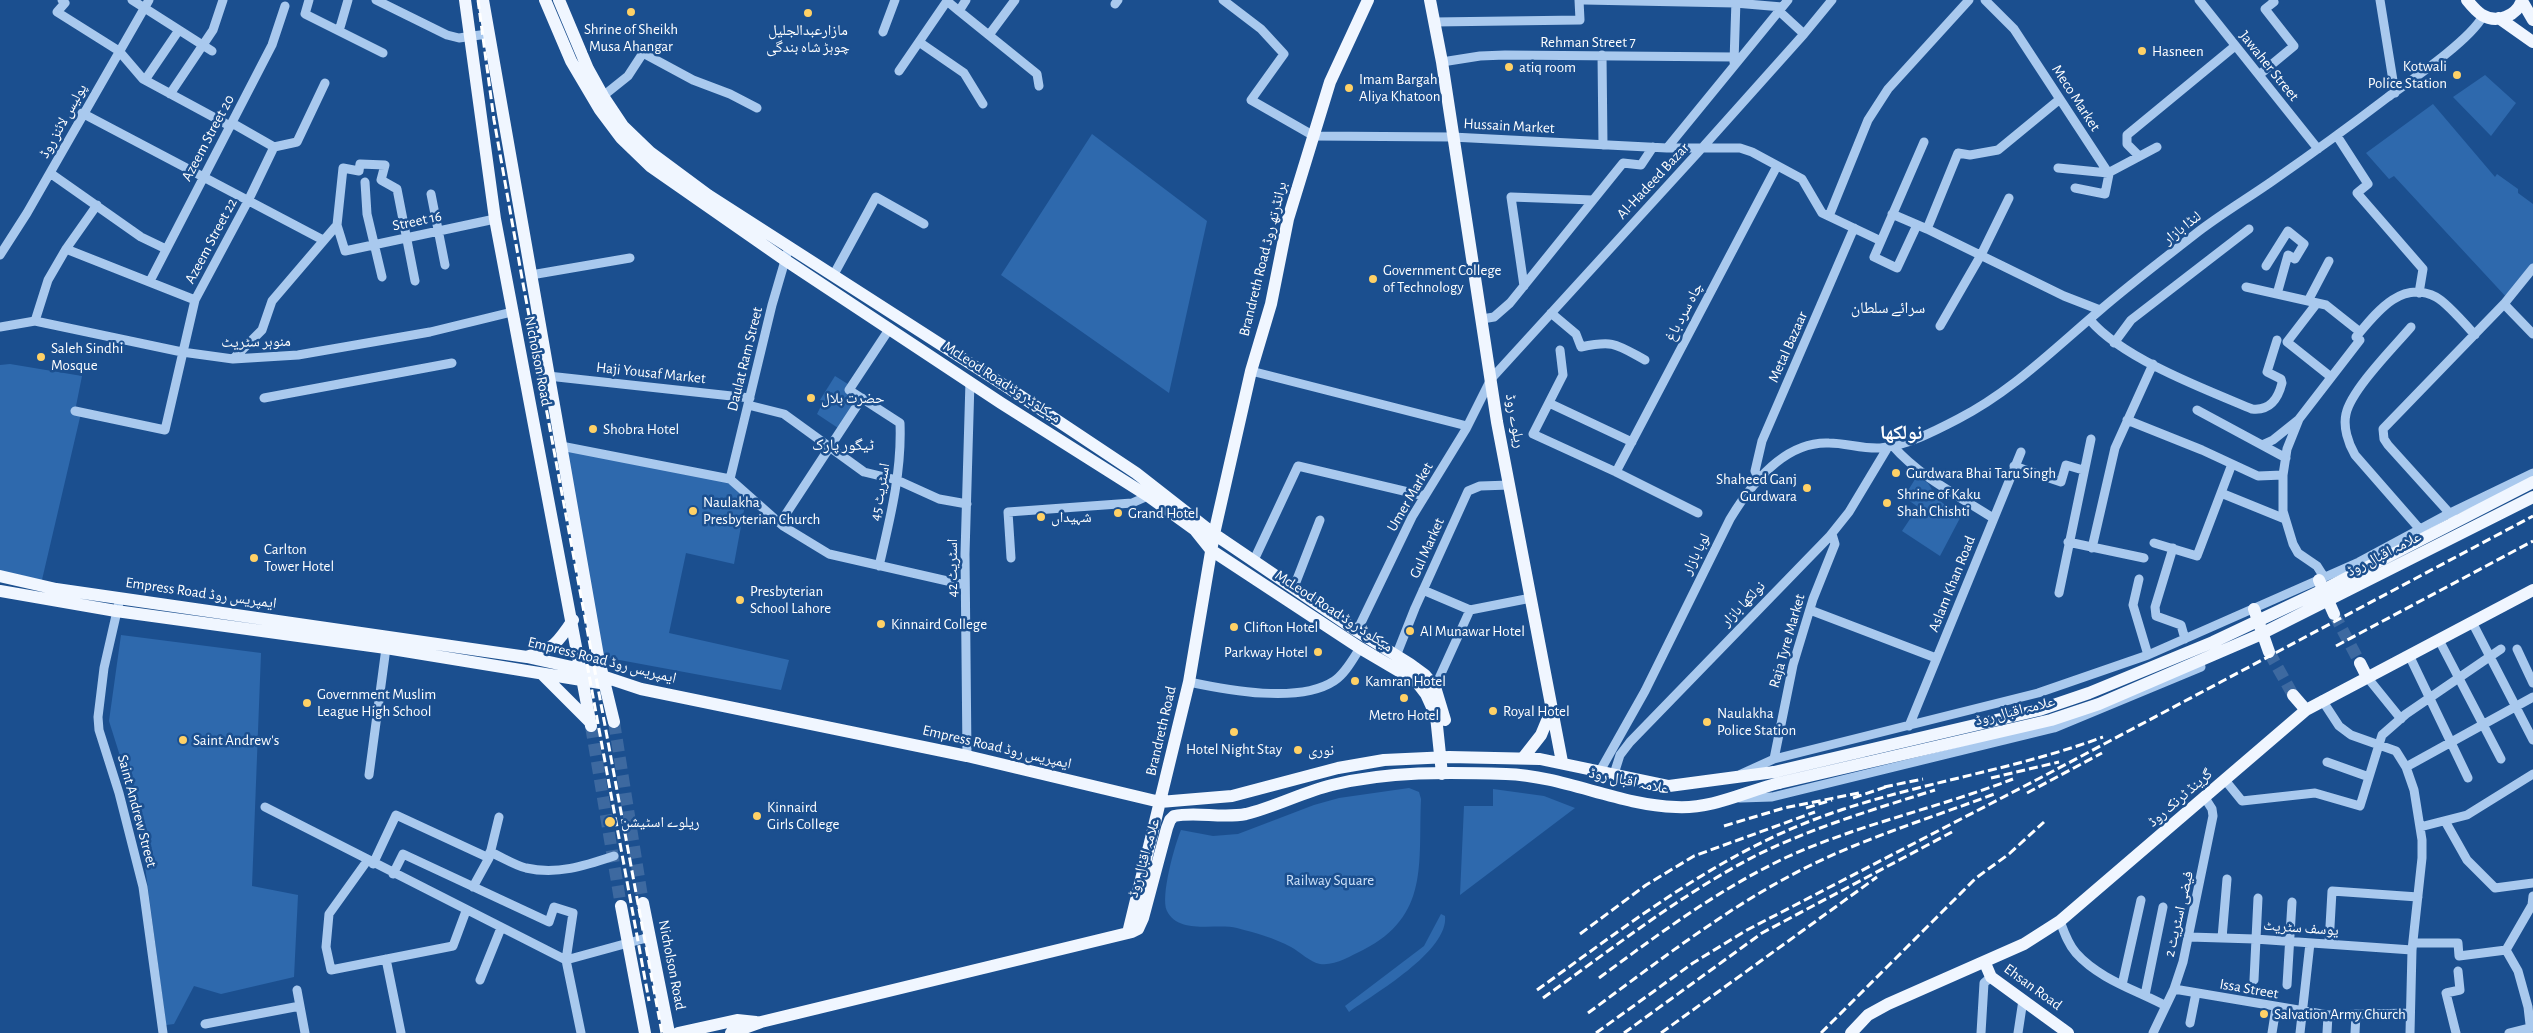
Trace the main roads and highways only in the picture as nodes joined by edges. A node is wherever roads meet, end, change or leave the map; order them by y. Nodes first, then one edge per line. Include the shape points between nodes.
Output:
1 (465, 0) edge
2 (483, 0) edge
3 (545, 0) edge
4 (559, 0) edge
5 (1368, 0) edge
6 (1430, 0) edge
7 (2467, 0) edge
8 (2522, 0) edge
9 (2499, 18) junction
10 (2533, 20) edge
11 (2533, 42) edge
12 (1010, 389) junction
13 (1001, 403) junction
14 (2533, 482) edge
15 (2533, 497) edge
16 (1214, 534) junction
17 (1211, 550) junction
18 (0, 576) edge
19 (2322, 579) road end
20 (2533, 590) edge
21 (0, 591) edge
22 (2333, 608) tunnel mouth
23 (2254, 609) road end
24 (573, 620) junction
25 (2269, 652) tunnel mouth
26 (527, 657) junction
27 (2360, 663) tunnel mouth
28 (543, 675) junction
29 (582, 675) junction
30 (2367, 677) junction
31 (604, 680) junction
32 (2293, 695) tunnel mouth
33 (1551, 709) junction
34 (2306, 710) junction
35 (614, 722) tunnel mouth
36 (1445, 757) junction
37 (1523, 758) junction
38 (1562, 762) junction
39 (1776, 771) junction
40 (1446, 774) junction
41 (1160, 802) junction
42 (643, 903) tunnel mouth
43 (621, 906) tunnel mouth
44 (1128, 933) junction
45 (1985, 962) junction
46 (760, 1022) junction
47 (645, 1033) edge
48 (669, 1033) edge
49 (678, 1033) edge
50 (731, 1033) edge
51 (1851, 1033) edge
52 (2068, 1033) edge

1 - 24 main road, Nicholson Road via 495,218
2 - 31 main road, Nicholson Road
3 - 13 main road, McLeod Road میکلوڈ روڈ via 571,61 600,110 621,138 650,166
4 - 12 main road, McLeod Road میکلوڈ روڈ via 603,96 622,126 650,152 708,195
5 - 16 main road, Brandreth Road برانڈرتھ روڈ via 1330,82 1288,219 1271,304 1251,371
6 - 33 main road, ریلوے روڈ via 1490,379
7 - 9 main road via 2483,16
8 - 9 main road via 2513,14
8 - 10 main road
9 - 11 main road
12 - 13 main road
12 - 16 main road, McLeod Road میکلوڈ روڈ via 1136,473
13 - 17 main road, McLeod Road میکلوڈ روڈ via 1148,496 1195,530
14 - 39 main road, علامہ اقبال روڈ, bridge via 2214,642 2089,693 2039,710
15 - 39 main road, علامہ اقبال روڈ, bridge via 2257,636 2099,704 2051,720
16 - 17 main road, Brandreth Road
16 - 36 main road, McLeod Road میکلوڈ روڈ via 1425,675 1435,687 1445,717
17 - 36 main road, McLeod Road میکلوڈ روڈ via 1416,681 1436,716
17 - 41 main road, Brandreth Road via 1189,682
18 - 26 main road, Empress Road ایمپریس روڈ via 56,589
19 - 22 main road
20 - 30 main road, گرینڈ ٹرنک روڈ
21 - 28 main road, Empress Road ایمپریس روڈ via 116,611 386,648
23 - 25 main road
24 - 26 main road via 547,651
24 - 29 main road, Nicholson Road
26 - 29 main road, Empress Road ایمپریس روڈ
27 - 30 main road
28 - 29 main road, Empress Road ایمپریس روڈ
28 - 29 main road, Nicholson Road via 591,725
29 - 31 main road, Empress Road ایمپریس روڈ
30 - 34 main road, گرینڈ ٹرنک روڈ
31 - 35 main road, Nicholson Road
31 - 41 main road, Empress Road ایمپریس روڈ via 967,756
32 - 34 main road
33 - 37 main road via 1542,734
33 - 38 main road, ریلوے روڈ
34 - 45 main road, گرینڈ ٹرنک روڈ via 2060,921 2024,944
36 - 37 main road, علامہ اقبال روڈ
36 - 40 main road, McLeod Road میکلوڈ روڈ
36 - 41 main road, علامہ اقبال روڈ via 1384,760 1338,768 1232,796
37 - 38 main road, علامہ اقبال روڈ
38 - 39 main road, علامہ اقبال روڈ via 1669,786
39 - 40 main road, علامہ اقبال روڈ via 1733,798 1701,806 1656,806 1538,777
40 - 44 main road, علامہ اقبال روڈ via 1382,776 1334,784 1245,814 1226,817 1174,816 1167,828 1143,918 1138,929
41 - 44 main road, Brandreth Road
42 - 48 main road, Nicholson Road
43 - 47 main road
44 - 46 main road
45 - 51 main road, گرینڈ ٹرنک روڈ via 1888,1004 1868,1015
45 - 52 main road, Ehsan Road via 1991,976
46 - 49 main road via 737,1020
46 - 50 main road

